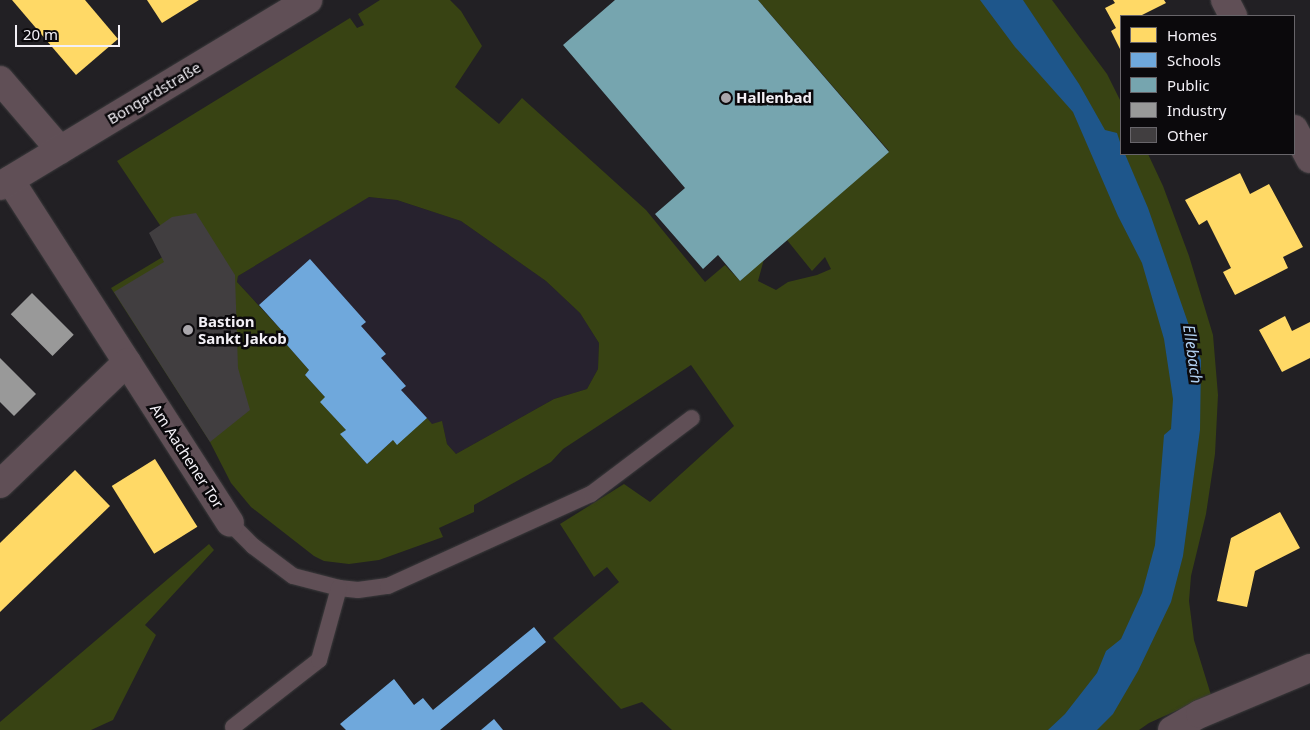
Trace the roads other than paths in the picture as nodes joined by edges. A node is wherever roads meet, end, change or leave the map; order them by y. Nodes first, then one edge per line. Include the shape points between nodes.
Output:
1 (308, 0) edge
2 (1225, 0) edge
3 (1233, 15) edge
4 (0, 80) edge
5 (1295, 131) edge
6 (60, 150) junction
7 (1310, 160) edge
8 (5, 183) edge
9 (127, 362) junction
10 (692, 418) dead end
11 (0, 484) edge
12 (230, 522) joint
13 (339, 588) junction
14 (1310, 668) edge
15 (233, 727) dead end
16 (1172, 730) edge

1 - 6 street, Bongardstraße
2 - 3 street
4 - 6 street
5 - 7 street
6 - 8 street, Bongardstraße
8 - 9 street, Am Aachener Tor
9 - 11 street
9 - 12 street, Am Aachener Tor
10 - 13 lane, Am Aachener Tor via 591,494 388,586 358,590
12 - 13 lane, Am Aachener Tor via 253,546 293,576
13 - 15 lane via 318,660
14 - 16 street via 1200,714

